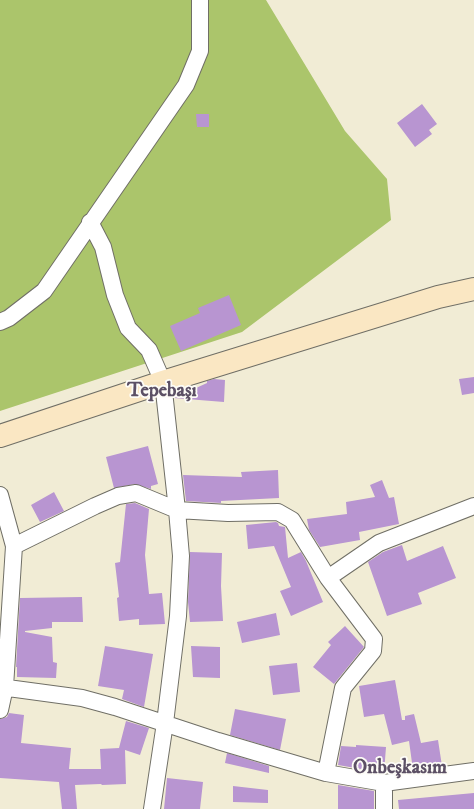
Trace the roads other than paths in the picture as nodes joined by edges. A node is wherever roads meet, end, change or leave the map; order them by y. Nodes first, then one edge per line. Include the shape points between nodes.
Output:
1 (200, 0) edge
2 (90, 222) junction
3 (474, 290) edge
4 (0, 322) edge
5 (163, 382) junction
6 (0, 436) edge
7 (0, 495) edge
8 (474, 506) edge
9 (177, 510) junction
10 (14, 546) junction
11 (328, 578) junction
12 (2, 687) edge
13 (0, 710) edge
14 (165, 723) junction
15 (474, 771) edge
16 (326, 773) junction
17 (384, 783) junction
18 (152, 809) edge
19 (384, 809) edge

1 - 2 street via 200,51 186,84
2 - 4 street via 44,291
2 - 5 street via 103,247 115,295 128,328 149,350
3 - 5 street via 438,297
5 - 6 street
5 - 9 street
7 - 10 street
8 - 11 street via 379,543
9 - 10 street via 136,494 118,496
9 - 11 street via 278,512 292,520
9 - 14 street via 181,556 178,616
10 - 12 street
11 - 16 street via 374,639 373,651 343,688
12 - 13 street
12 - 14 street via 82,698
14 - 16 street
14 - 18 street
15 - 17 street
16 - 17 street
17 - 19 street

